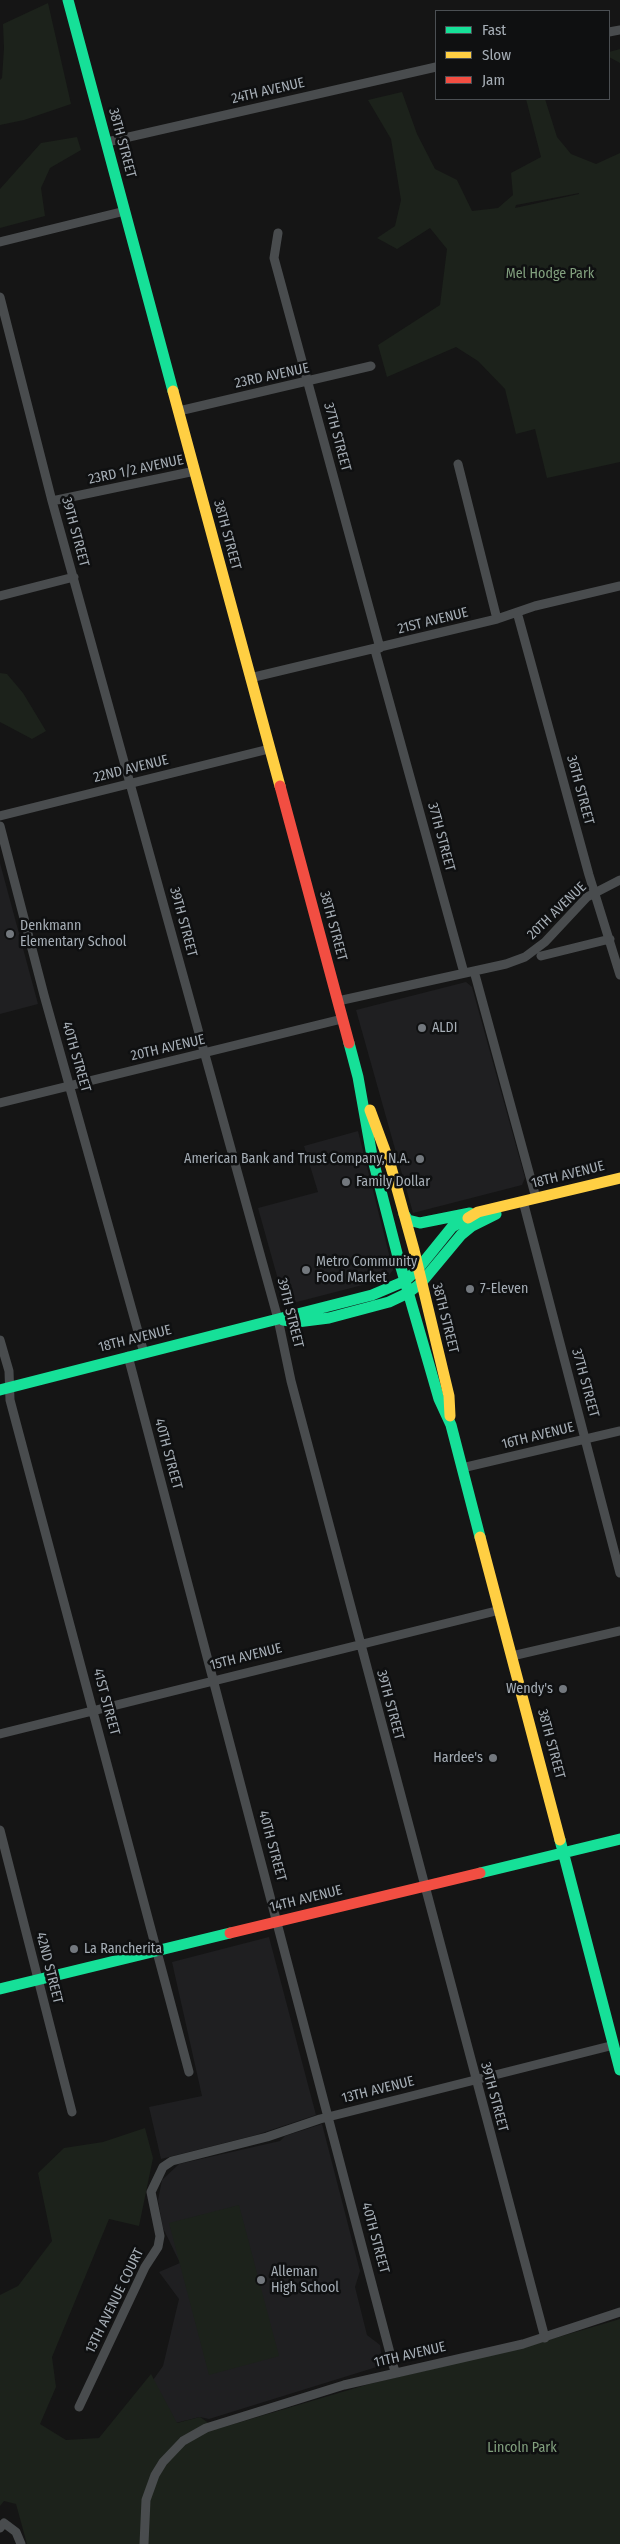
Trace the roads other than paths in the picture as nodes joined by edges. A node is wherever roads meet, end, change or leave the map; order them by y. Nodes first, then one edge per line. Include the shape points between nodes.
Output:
1 (68, 0) edge
2 (435, 67) edge
3 (107, 142) junction
4 (125, 211) junction
5 (278, 233) dead end
6 (0, 242) edge
7 (0, 297) edge
8 (371, 366) dead end
9 (308, 382) junction
10 (179, 411) junction
11 (458, 464) dead end
12 (195, 472) junction
13 (52, 501) junction
14 (74, 577) junction
15 (620, 586) edge
16 (0, 596) edge
17 (516, 612) junction
18 (497, 619) junction
19 (378, 649) junction
20 (250, 678) junction
21 (269, 749) junction
22 (131, 783) junction
23 (0, 816) edge
24 (0, 826) edge
25 (620, 880) edge
26 (594, 892) junction
27 (610, 939) junction
28 (541, 956) dead end
29 (474, 971) junction
30 (464, 973) junction
31 (620, 975) edge
32 (338, 1001) junction
33 (342, 1019) junction
34 (205, 1054) junction
35 (358, 1077) junction
36 (70, 1086) junction
37 (0, 1103) edge
38 (620, 1178) edge
39 (536, 1198) junction
40 (523, 1201) junction
41 (478, 1212) junction
42 (404, 1214) junction
43 (418, 1269) junction
44 (422, 1283) junction
45 (407, 1287) junction
46 (278, 1320) junction
47 (0, 1340) edge
48 (144, 1353) junction
49 (128, 1356) junction
50 (4, 1389) edge
51 (451, 1425) junction
52 (620, 1431) edge
53 (586, 1438) junction
54 (462, 1468) junction
55 (620, 1573) edge
56 (500, 1610) junction
57 (620, 1631) edge
58 (360, 1644) junction
59 (512, 1656) junction
60 (214, 1679) junction
61 (93, 1709) junction
62 (0, 1734) edge
63 (0, 1830) edge
64 (620, 1839) edge
65 (563, 1854) junction
66 (424, 1887) junction
67 (278, 1922) junction
68 (158, 1952) junction
69 (38, 1980) junction
70 (0, 1989) edge
71 (614, 2045) junction
72 (620, 2070) edge
73 (188, 2072) dead end
74 (475, 2080) junction
75 (72, 2112) dead end
76 (329, 2117) junction
77 (158, 2176) joint
78 (620, 2312) edge
79 (545, 2338) junction
80 (396, 2372) junction
81 (79, 2407) dead end
82 (2, 2525) edge
83 (21, 2544) edge
84 (144, 2544) edge

1 - 3 street, 38TH STREET
2 - 3 street, 24TH AVENUE
3 - 4 street, 38TH STREET
4 - 6 street
4 - 10 street, 38TH STREET
5 - 9 street, 37TH STREET via 274,258
7 - 13 street, 39TH STREET
8 - 9 street, 23RD AVENUE
9 - 10 street, 23RD AVENUE
9 - 19 street, 37TH STREET
10 - 12 street, 38TH STREET
11 - 18 street
12 - 13 street, 23RD 1/2 AVENUE
12 - 20 street, 38TH STREET
13 - 14 street, 39TH STREET
14 - 16 street
14 - 22 street, 39TH STREET
15 - 17 street, 21ST AVENUE
17 - 18 street, 21ST AVENUE
17 - 26 street, 36TH STREET
18 - 19 street, 21ST AVENUE
19 - 20 street, 21ST AVENUE
19 - 30 street, 37TH STREET
20 - 21 street, 38TH STREET
21 - 22 street, 22ND AVENUE
21 - 32 street, 38TH STREET
22 - 23 street, 22ND AVENUE
22 - 34 street, 39TH STREET
24 - 36 street, 40TH STREET
25 - 26 street, 20TH AVENUE
26 - 27 street, 36TH STREET
26 - 29 street, 20TH AVENUE via 531,954
27 - 28 street, 20TH AVENUE
27 - 31 street, 36TH STREET
29 - 30 street, 20TH AVENUE
29 - 39 street
30 - 32 street, 20TH AVENUE
32 - 33 street, 38TH STREET
33 - 34 street, 20TH AVENUE
33 - 35 street, 38TH STREET
34 - 36 street, 20TH AVENUE
34 - 46 street, 39TH STREET
35 - 42 street, 38TH STREET via 391,1167
35 - 45 street, 38TH STREET via 372,1156
36 - 37 street, 20TH AVENUE
36 - 48 street, 40TH STREET
38 - 39 street, 18TH AVENUE
39 - 40 street, 18TH AVENUE
40 - 41 street, 18TH AVENUE
40 - 44 street, 18TH AVENUE via 484,1219 461,1235
40 - 53 street, 37TH STREET
41 - 42 street via 420,1223 408,1220
41 - 43 street, 18TH AVENUE via 452,1227
42 - 43 street, 38TH STREET
43 - 44 street, 38TH STREET
43 - 45 street, 18TH AVENUE
44 - 45 street, 18TH AVENUE
44 - 51 street, 38TH STREET via 449,1396
45 - 46 street, 18TH AVENUE via 389,1302 329,1318 297,1322
45 - 51 street, 38TH STREET via 439,1399
46 - 48 street, 18TH AVENUE
46 - 58 street, 39TH STREET
47 - 50 street, 41ST STREET via 9,1371
48 - 49 street, 18TH AVENUE
49 - 50 street, 18TH AVENUE
49 - 60 street, 40TH STREET
50 - 61 street, 41ST STREET via 10,1400
51 - 54 street, 38TH STREET
52 - 53 street, 16TH AVENUE
53 - 54 street, 16TH AVENUE
53 - 55 street, 37TH STREET
54 - 56 street, 38TH STREET
56 - 58 street, 15TH AVENUE
56 - 59 street, 38TH STREET
57 - 59 street
58 - 60 street, 15TH AVENUE
58 - 66 street, 39TH STREET
59 - 65 street, 38TH STREET
60 - 61 street, 15TH AVENUE
60 - 67 street, 40TH STREET
61 - 62 street, 15TH AVENUE
61 - 68 street, 41ST STREET
63 - 69 street, 42ND STREET
64 - 65 street, 14TH AVENUE
65 - 66 street, 14TH AVENUE
65 - 71 street, 38TH STREET
66 - 67 street, 14TH AVENUE
66 - 74 street, 39TH STREET
67 - 68 street, 14TH AVENUE
67 - 76 street, 40TH STREET
68 - 69 street, 14TH AVENUE
68 - 73 street, 41ST STREET
69 - 70 street, 14TH AVENUE
69 - 75 street, 42ND STREET
71 - 72 street, 38TH STREET
71 - 74 street, 13TH AVENUE
74 - 76 street, 13TH AVENUE
74 - 79 street, 39TH STREET
76 - 77 street, 13TH AVENUE via 267,2137 179,2158 163,2167
76 - 80 street, 40TH STREET
77 - 81 street, 13TH AVENUE COURT via 151,2192 159,2243
78 - 79 street, 11TH AVENUE
79 - 80 street, 11TH AVENUE
80 - 84 street, 11TH AVENUE via 206,2428 183,2441 163,2462 146,2500
82 - 83 street via 16,2532

